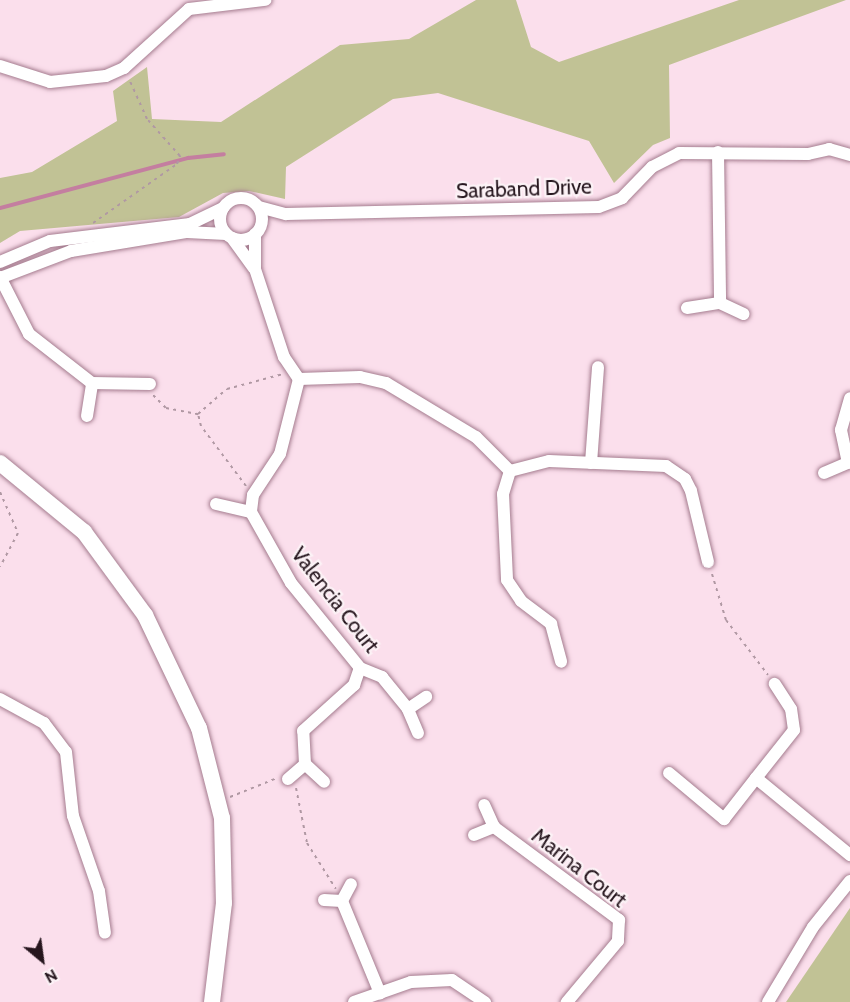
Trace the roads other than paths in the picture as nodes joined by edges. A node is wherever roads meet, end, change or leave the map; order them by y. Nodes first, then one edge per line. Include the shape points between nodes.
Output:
1 (265, 0) edge
2 (187, 4) edge
3 (0, 66) edge
4 (718, 152) junction
5 (850, 155) edge
6 (259, 207) junction
7 (223, 208) junction
8 (286, 214) junction
9 (258, 230) junction
10 (229, 236) junction
11 (0, 262) edge
12 (255, 270) junction
13 (0, 278) edge
14 (720, 303) junction
15 (687, 308) dead end
16 (744, 314) dead end
17 (598, 367) dead end
18 (296, 375) junction
19 (92, 383) junction
20 (150, 384) road end
21 (850, 398) edge
22 (87, 416) dead end
23 (0, 462) edge
24 (591, 463) junction
25 (849, 463) edge
26 (510, 471) junction
27 (824, 473) dead end
28 (216, 504) dead end
29 (251, 512) junction
30 (708, 562) road end
31 (561, 662) dead end
32 (360, 668) junction
33 (775, 684) dead end
34 (426, 697) dead end
35 (0, 699) edge
36 (408, 709) junction
37 (418, 733) dead end
38 (305, 764) junction
39 (669, 773) dead end
40 (290, 777) road end
41 (756, 778) junction
42 (324, 782) dead end
43 (484, 805) dead end
44 (494, 827) junction
45 (474, 836) dead end
46 (850, 855) edge
47 (850, 881) edge
48 (351, 884) dead end
49 (324, 900) dead end
50 (342, 901) junction
51 (105, 933) dead end
52 (380, 993) junction
53 (212, 1002) edge
54 (354, 1002) edge
55 (485, 1002) edge
56 (567, 1002) edge
57 (768, 1002) edge

1 - 2 street
2 - 3 street via 124,68 86,80 50,82
4 - 5 street, Saraband Drive via 808,154 829,149
4 - 8 street, Saraband Drive via 664,158 622,198 599,207
4 - 14 street
6 - 7 street via 241,198
6 - 8 street, Saraband Drive
6 - 9 street
7 - 10 street via 220,221
7 - 11 street via 190,224 50,242
8 - 9 street, Saraband Drive
9 - 10 street
9 - 12 street
10 - 12 street
10 - 13 street via 187,232 71,251
12 - 18 street
13 - 19 street via 29,334
14 - 15 street
14 - 16 street
17 - 24 street
18 - 26 street via 360,377 386,383 476,437
18 - 29 street via 280,454 253,495
19 - 20 street
19 - 22 street
21 - 25 street via 841,430
23 - 53 street via 90,541 145,615 199,728 222,819 222,938
24 - 26 street via 549,461
24 - 30 street via 666,466 678,472 691,491
25 - 27 street
26 - 31 street via 503,494 507,580 521,602 551,624
28 - 29 street
29 - 32 street, Valencia Court via 291,583
32 - 36 street, Valencia Court via 382,677
32 - 38 street via 354,686 303,731
33 - 41 street via 791,709 794,730
34 - 36 street
35 - 51 street via 44,723 66,752 73,816 99,891
36 - 37 street, Valencia Court
38 - 40 street
38 - 42 street
39 - 41 street via 724,819
41 - 46 street
43 - 44 street, Marina Court
44 - 45 street
44 - 56 street, Marina Court via 619,920 618,941
47 - 57 street via 813,927
48 - 50 street
49 - 50 street
50 - 52 street
52 - 54 street
52 - 55 street via 411,981 452,981

